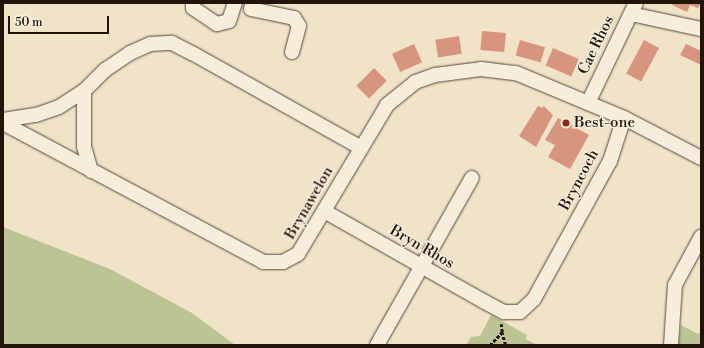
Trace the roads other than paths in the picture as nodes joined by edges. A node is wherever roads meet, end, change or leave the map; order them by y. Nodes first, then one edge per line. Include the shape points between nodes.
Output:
1 (192, 3) edge
2 (235, 3) edge
3 (253, 3) edge
4 (633, 8) edge
5 (701, 29) edge
6 (292, 52) dead end
7 (84, 91) junction
8 (588, 103) junction
9 (624, 118) junction
10 (3, 122) edge
11 (361, 148) junction
12 (701, 158) edge
13 (90, 171) junction
14 (472, 178) dead end
15 (324, 210) junction
16 (701, 238) edge
17 (422, 266) junction
18 (504, 312) joint
19 (378, 345) edge
20 (672, 345) edge

1 - 2 street via 193,8 217,24 229,21
3 - 6 street via 251,9 294,18 299,26
4 - 5 street
4 - 8 street, Cae Rhos
7 - 10 street via 59,107
7 - 11 street via 105,70 130,53 150,44 172,43
7 - 13 street via 84,146
8 - 9 street, Brynawelon
8 - 11 street, Brynawelon via 516,73 480,68 450,72 415,82 398,93 378,116
9 - 12 street
9 - 18 street, Bryncoch via 610,161 534,299 520,312
10 - 13 street, Brynawelon
11 - 15 street, Brynawelon
13 - 15 street, Brynawelon via 263,262 283,262 298,254
14 - 17 street
15 - 17 street, Bryn Rhos
16 - 20 street via 675,285
17 - 18 street, Bryn Rhos
17 - 19 street

